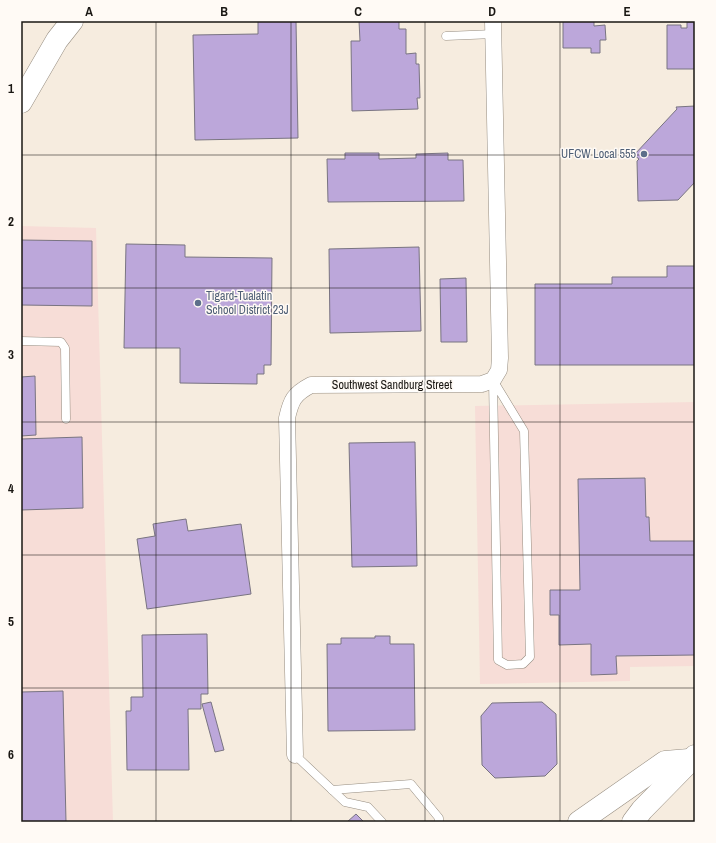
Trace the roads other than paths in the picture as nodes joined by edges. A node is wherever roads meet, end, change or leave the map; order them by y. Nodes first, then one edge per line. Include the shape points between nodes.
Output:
1 (72, 21) edge
2 (493, 28) edge
3 (446, 36) dead end
4 (21, 102) edge
5 (21, 341) edge
6 (493, 380) junction
7 (66, 419) dead end
8 (295, 755) joint
9 (692, 758) edge
10 (332, 790) junction
11 (382, 822) edge
12 (439, 822) edge
13 (579, 822) edge
14 (633, 822) edge

1 - 4 main road via 57,40
2 - 3 lane
2 - 6 street via 500,358 499,370
5 - 7 lane via 61,342 65,348
6 - 6 lane via 498,660 507,665 523,664 530,657 524,431
6 - 8 street, Southwest Sandburg Street via 482,384 311,385 291,400 287,418
8 - 10 lane
9 - 13 main road via 665,762
9 - 14 main road
10 - 11 lane via 345,802 368,807
10 - 12 lane via 411,784 439,818

